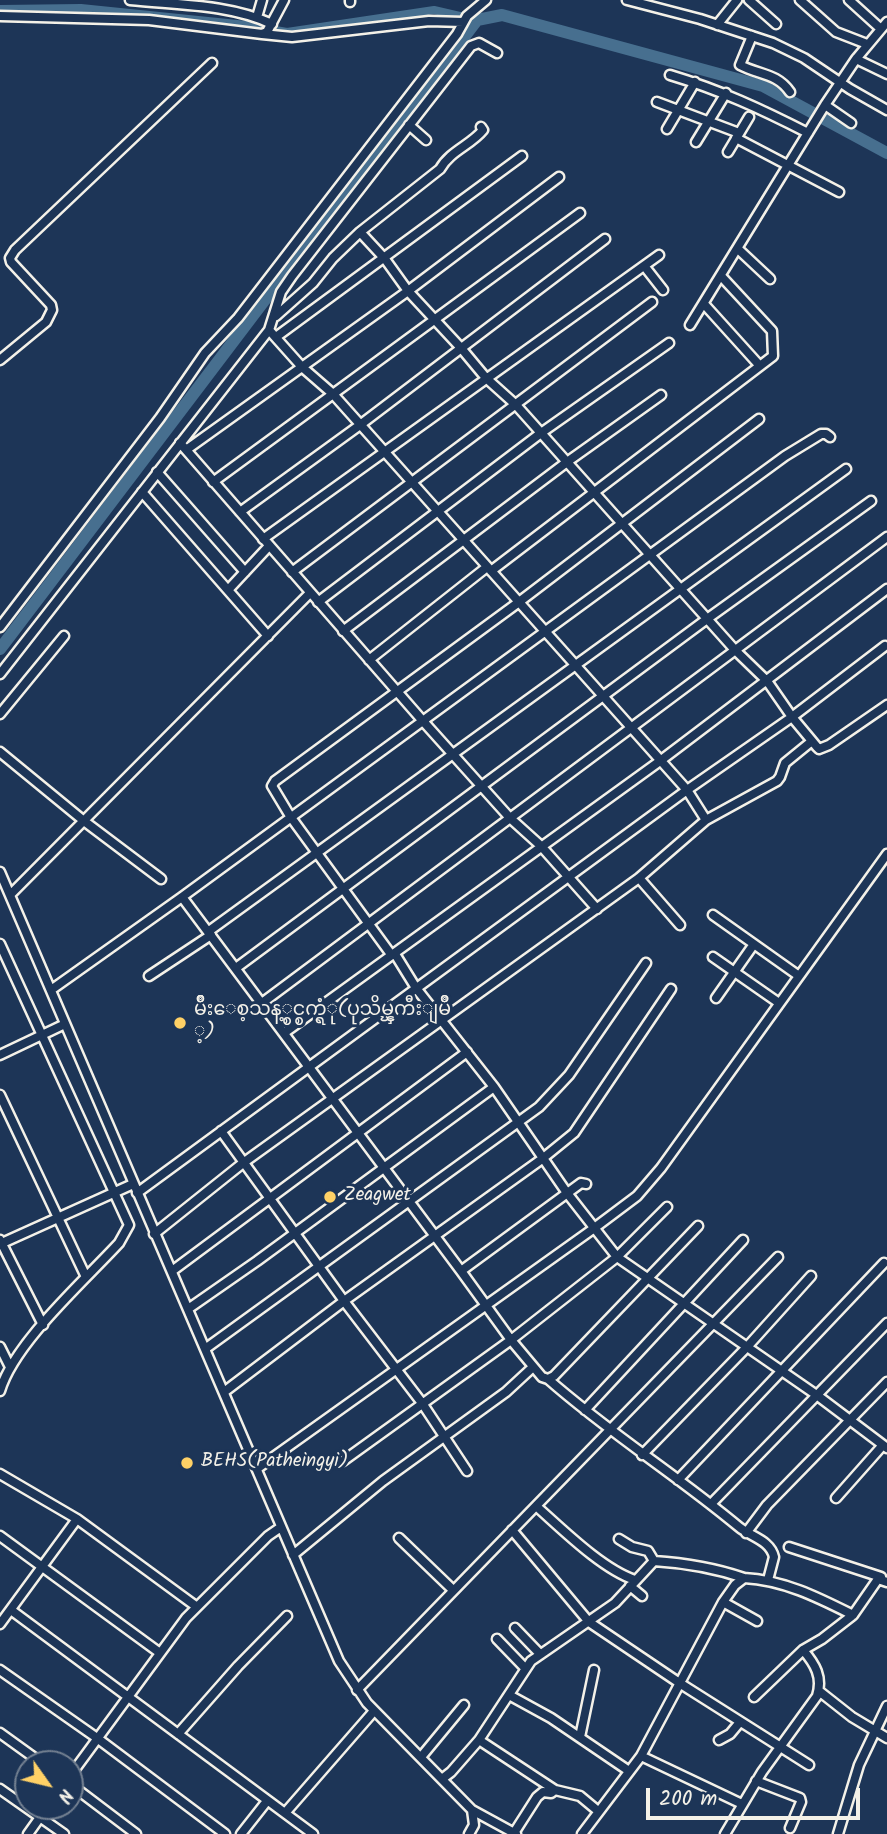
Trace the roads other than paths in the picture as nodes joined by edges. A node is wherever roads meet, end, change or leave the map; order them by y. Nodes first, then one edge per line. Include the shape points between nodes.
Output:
1 (130, 0) edge
2 (230, 0) edge
3 (262, 0) edge
4 (284, 0) edge
5 (486, 0) edge
6 (627, 0) edge
7 (737, 0) edge
8 (749, 0) edge
9 (800, 0) edge
10 (849, 0) edge
11 (648, 3) edge
12 (201, 4) edge
13 (229, 10) junction
14 (0, 16) edge
15 (257, 16) junction
16 (465, 19) junction
17 (776, 24) dead end
18 (717, 25) junction
19 (884, 25) edge
20 (268, 29) junction
21 (752, 36) junction
22 (867, 44) junction
23 (498, 53) dead end
24 (856, 59) junction
25 (212, 63) dead end
26 (887, 74) edge
27 (670, 75) dead end
28 (695, 82) junction
29 (840, 82) junction
30 (790, 92) dead end
31 (726, 93) junction
32 (657, 102) dead end
33 (822, 109) junction
34 (678, 110) junction
35 (887, 110) edge
36 (749, 117) dead end
37 (709, 121) junction
38 (851, 123) dead end
39 (409, 125) junction
40 (481, 127) dead end
41 (667, 129) dead end
42 (809, 131) junction
43 (738, 135) junction
44 (426, 140) dead end
45 (696, 142) dead end
46 (728, 152) dead end
47 (522, 156) dead end
48 (788, 166) junction
49 (559, 177) dead end
50 (839, 192) dead end
51 (580, 213) dead end
52 (360, 232) junction
53 (605, 239) dead end
54 (738, 249) junction
55 (659, 255) dead end
56 (385, 258) junction
57 (645, 267) junction
58 (721, 276) junction
59 (770, 278) dead end
60 (663, 290) dead end
61 (408, 291) junction
62 (652, 302) dead end
63 (704, 304) junction
64 (274, 317) junction
65 (434, 320) junction
66 (690, 325) dead end
67 (269, 330) junction
68 (276, 337) junction
69 (669, 343) dead end
70 (461, 348) junction
71 (0, 360) edge
72 (760, 366) junction
73 (302, 367) junction
74 (486, 378) junction
75 (332, 394) junction
76 (661, 395) dead end
77 (516, 405) junction
78 (759, 419) dead end
79 (360, 425) junction
80 (541, 433) junction
81 (830, 438) dead end
82 (180, 443) junction
83 (186, 450) junction
84 (384, 452) junction
85 (567, 462) junction
86 (846, 468) dead end
87 (156, 472) junction
88 (213, 482) junction
89 (411, 482) junction
90 (142, 492) junction
91 (594, 492) junction
92 (871, 501) dead end
93 (437, 511) junction
94 (240, 512) junction
95 (622, 524) junction
96 (887, 537) edge
97 (464, 541) junction
98 (266, 543) junction
99 (649, 555) junction
100 (489, 569) junction
101 (245, 572) junction
102 (292, 572) junction
103 (680, 589) junction
104 (887, 589) edge
105 (228, 590) junction
106 (310, 593) junction
107 (318, 602) junction
108 (519, 602) junction
109 (707, 619) junction
110 (0, 627) edge
111 (343, 631) junction
112 (545, 631) junction
113 (64, 636) dead end
114 (268, 636) junction
115 (885, 646) dead end
116 (735, 650) junction
117 (369, 660) junction
118 (576, 666) junction
119 (0, 674) edge
120 (767, 681) junction
121 (396, 691) junction
122 (603, 695) junction
123 (887, 705) edge
124 (0, 714) edge
125 (792, 717) junction
126 (422, 720) junction
127 (631, 727) junction
128 (812, 741) junction
129 (0, 752) edge
130 (453, 754) junction
131 (660, 761) junction
132 (481, 786) junction
133 (687, 789) junction
134 (290, 816) junction
135 (510, 818) junction
136 (706, 820) junction
137 (84, 821) junction
138 (541, 846) junction
139 (317, 853) junction
140 (887, 854) edge
141 (0, 872) edge
142 (568, 878) junction
143 (639, 878) junction
144 (161, 879) dead end
145 (343, 888) junction
146 (10, 895) junction
147 (182, 897) junction
148 (597, 909) junction
149 (713, 915) dead end
150 (368, 923) junction
151 (680, 925) dead end
152 (210, 933) junction
153 (0, 944) edge
154 (754, 944) junction
155 (395, 954) junction
156 (713, 957) dead end
157 (646, 963) dead end
158 (236, 968) junction
159 (735, 972) junction
160 (149, 976) dead end
161 (799, 976) junction
162 (416, 988) junction
163 (671, 989) dead end
164 (51, 990) junction
165 (716, 998) dead end
166 (262, 1003) junction
167 (779, 1003) junction
168 (441, 1020) junction
169 (61, 1026) junction
170 (284, 1033) junction
171 (44, 1034) junction
172 (467, 1052) junction
173 (0, 1055) edge
174 (310, 1066) junction
175 (494, 1087) junction
176 (0, 1095) edge
177 (333, 1097) junction
178 (520, 1123) junction
179 (221, 1131) junction
180 (359, 1133) junction
181 (542, 1159) junction
182 (243, 1163) junction
183 (384, 1168) junction
184 (586, 1184) dead end
185 (127, 1188) junction
186 (567, 1193) junction
187 (270, 1199) junction
188 (410, 1201) junction
189 (667, 1208) dead end
190 (58, 1217) junction
191 (698, 1226) dead end
192 (593, 1229) junction
193 (295, 1233) junction
194 (154, 1234) junction
195 (435, 1236) junction
196 (743, 1240) dead end
197 (1, 1242) edge
198 (617, 1257) junction
199 (778, 1257) dead end
200 (884, 1263) dead end
201 (319, 1267) junction
202 (461, 1270) junction
203 (172, 1271) junction
204 (811, 1276) dead end
205 (86, 1277) junction
206 (649, 1279) junction
207 (344, 1301) junction
208 (684, 1304) junction
209 (485, 1305) junction
210 (188, 1309) junction
211 (887, 1322) edge
212 (715, 1324) junction
213 (43, 1325) junction
214 (511, 1340) junction
215 (0, 1347) edge
216 (747, 1347) junction
217 (205, 1349) junction
218 (10, 1367) junction
219 (533, 1367) junction
220 (396, 1371) junction
221 (782, 1372) junction
222 (548, 1379) junction
223 (887, 1382) edge
224 (0, 1391) edge
225 (224, 1392) junction
226 (818, 1396) junction
227 (422, 1404) junction
228 (584, 1410) junction
229 (851, 1421) junction
230 (609, 1430) junction
231 (444, 1438) junction
232 (886, 1447) edge
233 (642, 1455) junction
234 (343, 1461) dead end
235 (258, 1468) junction
236 (467, 1471) dead end
237 (0, 1474) edge
238 (678, 1480) junction
239 (836, 1498) dead end
240 (712, 1504) junction
241 (536, 1506) junction
242 (77, 1519) junction
243 (281, 1527) junction
244 (512, 1530) junction
245 (746, 1533) junction
246 (0, 1536) edge
247 (399, 1538) dead end
248 (619, 1539) dead end
249 (789, 1547) dead end
250 (293, 1555) junction
251 (654, 1561) junction
252 (42, 1567) junction
253 (887, 1569) edge
254 (744, 1578) junction
255 (882, 1579) edge
256 (768, 1580) junction
257 (632, 1583) junction
258 (453, 1590) junction
259 (642, 1596) dead end
260 (723, 1602) junction
261 (197, 1607) junction
262 (11, 1610) junction
263 (853, 1615) junction
264 (287, 1616) dead end
265 (757, 1621) dead end
266 (589, 1622) junction
267 (0, 1624) edge
268 (515, 1628) dead end
269 (497, 1639) dead end
270 (803, 1650) junction
271 (160, 1653) junction
272 (540, 1654) junction
273 (525, 1668) junction
274 (0, 1670) edge
275 (594, 1670) dead end
276 (681, 1685) junction
277 (357, 1690) junction
278 (819, 1690) junction
279 (509, 1695) junction
280 (127, 1696) junction
281 (754, 1697) dead end
282 (464, 1705) dead end
283 (374, 1711) junction
284 (886, 1711) edge
285 (740, 1723) junction
286 (0, 1733) edge
287 (876, 1733) junction
288 (178, 1734) junction
289 (580, 1737) junction
290 (97, 1738) junction
291 (887, 1738) edge
292 (480, 1740) junction
293 (719, 1740) dead end
294 (780, 1747) junction
295 (24, 1750) edge
296 (84, 1756) edge
297 (641, 1756) junction
298 (421, 1757) junction
299 (809, 1765) dead end
300 (629, 1771) junction
301 (442, 1779) junction
302 (756, 1781) junction
303 (555, 1790) junction
304 (84, 1794) edge
305 (267, 1801) junction
306 (742, 1804) junction
307 (472, 1810) junction
308 (598, 1811) junction
309 (285, 1813) junction
310 (46, 1820) edge
311 (790, 1828) dead end
312 (64, 1834) edge
313 (136, 1834) edge
314 (225, 1834) edge
315 (241, 1834) edge
316 (313, 1834) edge
317 (469, 1834) edge
318 (515, 1834) edge
319 (582, 1834) edge
320 (725, 1834) edge
321 (838, 1834) edge

1 - 12 street
2 - 13 street
3 - 15 street
4 - 20 street
5 - 16 street
6 - 11 street
7 - 18 street
8 - 17 street
9 - 22 street via 836,32
10 - 19 street
11 - 18 street
12 - 13 street
13 - 15 street
14 - 20 street
15 - 20 street
16 - 20 street via 292,37
16 - 110 street via 238,318 205,353
18 - 21 street
19 - 22 street
21 - 29 street via 804,58
21 - 30 street via 740,65 774,76
22 - 24 street
23 - 39 street via 479,43 471,46
24 - 26 street
24 - 29 street
25 - 71 street via 15,250 11,262 52,310 41,327
27 - 28 street
28 - 31 street
28 - 34 street
29 - 33 street
29 - 35 street
31 - 37 street
31 - 42 street
32 - 34 street
33 - 38 street
33 - 42 street
34 - 37 street
34 - 41 street
36 - 43 street
37 - 43 street
37 - 45 street
39 - 44 street
39 - 64 street via 292,276 281,292
40 - 52 street via 482,132 440,169
42 - 48 street
43 - 46 street
43 - 48 street
47 - 56 street
48 - 50 street
48 - 54 street
49 - 61 street
51 - 65 street
52 - 56 street
52 - 64 street
53 - 70 street
54 - 58 street
54 - 59 street
55 - 57 street
56 - 61 street
56 - 68 street
57 - 60 street
57 - 74 street
58 - 63 street
58 - 72 street via 772,331 774,353
61 - 65 street
61 - 73 street
62 - 77 street
63 - 66 street
63 - 72 street
64 - 67 street
65 - 70 street
65 - 75 street
67 - 68 street
67 - 82 street
68 - 73 street
69 - 80 street
70 - 74 street
70 - 79 street
72 - 91 street
73 - 75 street
73 - 83 street
74 - 77 street
74 - 84 street
75 - 79 street
75 - 88 street
76 - 85 street
77 - 80 street
77 - 89 street
78 - 95 street
79 - 84 street
79 - 94 street
80 - 85 street
80 - 93 street
81 - 99 street via 821,434 785,456
82 - 83 street
82 - 87 street
83 - 88 street
84 - 89 street
84 - 98 street
85 - 91 street
85 - 97 street
86 - 103 street
87 - 90 street
87 - 101 street
88 - 94 street
89 - 93 street
89 - 102 street
90 - 105 street
90 - 119 street
91 - 95 street
91 - 100 street
92 - 109 street
93 - 97 street
93 - 107 street
94 - 98 street
95 - 99 street
95 - 108 street
96 - 116 street
97 - 100 street
97 - 111 street
98 - 101 street
98 - 102 street
99 - 103 street
99 - 112 street
100 - 108 street
100 - 117 street
101 - 105 street
102 - 106 street
103 - 109 street
103 - 118 street
104 - 120 street
105 - 114 street
106 - 107 street
106 - 114 street
107 - 111 street
108 - 112 street
108 - 121 street
109 - 116 street
109 - 122 street
111 - 117 street
112 - 118 street
112 - 126 street
113 - 124 street
114 - 137 street
115 - 125 street
116 - 120 street
116 - 127 street
117 - 121 street
118 - 122 street
118 - 130 street
120 - 125 street
120 - 131 street
121 - 126 street
121 - 134 street via 273,784
122 - 127 street
122 - 132 street
123 - 128 street via 825,748 819,749
125 - 128 street
125 - 133 street
126 - 130 street
126 - 134 street
127 - 131 street
127 - 135 street
128 - 136 street via 785,762 777,780
129 - 137 street
130 - 132 street
130 - 139 street
131 - 133 street
131 - 138 street
132 - 135 street
132 - 145 street
133 - 136 street
133 - 142 street
134 - 139 street
134 - 147 street
135 - 138 street
135 - 150 street
136 - 143 street
137 - 144 street
137 - 146 street
138 - 142 street
138 - 155 street
139 - 145 street
139 - 152 street
140 - 161 street
141 - 146 street
142 - 148 street
142 - 162 street
143 - 148 street
143 - 151 street
145 - 150 street
145 - 158 street
146 - 164 street
147 - 152 street
147 - 164 street
148 - 168 street
149 - 154 street
150 - 155 street
150 - 166 street
152 - 158 street
152 - 160 street
153 - 171 street
154 - 159 street
154 - 161 street
155 - 162 street
155 - 170 street
156 - 159 street
157 - 178 street via 569,1075
158 - 166 street
159 - 165 street
159 - 167 street
161 - 167 street
162 - 168 street
162 - 174 street
163 - 181 street via 574,1133
164 - 169 street
166 - 170 street
167 - 192 street via 661,1168 637,1196
168 - 172 street
168 - 177 street
169 - 171 street
169 - 185 street
170 - 174 street
171 - 173 street
171 - 185 street
172 - 175 street
172 - 180 street
174 - 177 street
174 - 179 street
175 - 178 street
175 - 183 street
176 - 190 street
177 - 180 street
177 - 182 street
178 - 181 street
178 - 188 street
179 - 182 street
179 - 185 street
180 - 183 street
180 - 187 street
181 - 186 street
181 - 195 street
182 - 187 street
182 - 194 street
183 - 188 street
183 - 193 street
184 - 186 street
185 - 190 street
185 - 194 street
185 - 205 street via 128,1230
186 - 192 street
186 - 202 street
187 - 193 street
187 - 203 street
188 - 195 street
188 - 201 street
189 - 198 street
190 - 197 street
190 - 205 street
191 - 206 street
192 - 198 street
192 - 209 street
193 - 201 street
193 - 210 street
194 - 203 street
195 - 202 street
195 - 207 street
196 - 208 street
197 - 213 street
198 - 206 street
198 - 214 street
199 - 212 street
200 - 221 street
201 - 207 street
201 - 217 street
202 - 209 street
203 - 210 street
204 - 216 street
205 - 213 street
206 - 208 street
206 - 222 street
207 - 220 street
207 - 225 street
208 - 212 street
208 - 228 street
209 - 214 street
209 - 220 street
210 - 217 street
211 - 226 street
212 - 216 street
212 - 230 street
213 - 218 street
214 - 219 street
214 - 227 street
215 - 218 street
216 - 221 street
216 - 233 street
217 - 225 street
218 - 224 street
219 - 222 street
219 - 231 street
220 - 227 street
220 - 235 street
221 - 226 street
221 - 238 street
222 - 228 street
223 - 229 street
225 - 235 street
226 - 229 street
226 - 240 street
227 - 231 street
227 - 234 street
228 - 230 street
229 - 232 street
229 - 245 street
230 - 233 street
230 - 241 street
231 - 236 street
231 - 250 street
232 - 239 street
233 - 238 street
235 - 243 street
237 - 242 street
238 - 240 street
240 - 245 street
241 - 244 street
241 - 257 street
242 - 252 street
242 - 261 street
243 - 250 street
243 - 261 street
244 - 258 street
244 - 266 street
245 - 256 street via 772,1551
246 - 252 street
247 - 258 street
248 - 251 street via 649,1551
249 - 255 street
250 - 277 street via 339,1661
251 - 254 street via 704,1566
251 - 257 street
252 - 262 street
252 - 271 street
253 - 255 street
254 - 256 street
254 - 260 street
255 - 263 street
256 - 263 street
257 - 259 street
257 - 266 street
258 - 277 street
260 - 265 street
260 - 276 street
261 - 271 street
262 - 267 street
262 - 280 street
263 - 270 street
264 - 288 street
266 - 272 street
266 - 276 street
268 - 272 street
269 - 273 street
270 - 278 street via 819,1676
270 - 281 street
271 - 280 street
272 - 273 street
273 - 279 street
274 - 290 street
275 - 289 street
276 - 285 street
276 - 297 street
277 - 283 street
278 - 287 street
278 - 294 street
279 - 289 street
279 - 292 street
280 - 288 street
280 - 290 street
282 - 298 street
283 - 298 street
283 - 309 street
284 - 287 street
285 - 293 street
285 - 294 street
286 - 295 street
287 - 291 street
287 - 321 street via 859,1765
288 - 305 street
289 - 300 street
290 - 296 street
290 - 314 street
292 - 301 street
292 - 303 street
294 - 299 street
294 - 302 street
297 - 300 street
297 - 306 street
298 - 301 street
300 - 308 street
301 - 307 street
302 - 306 street
302 - 311 street via 800,1798
303 - 308 street via 580,1796
303 - 318 street via 541,1793
304 - 313 street
305 - 309 street
305 - 315 street
306 - 320 street
307 - 317 street via 474,1825
307 - 318 street
308 - 319 street
309 - 316 street
310 - 312 street

